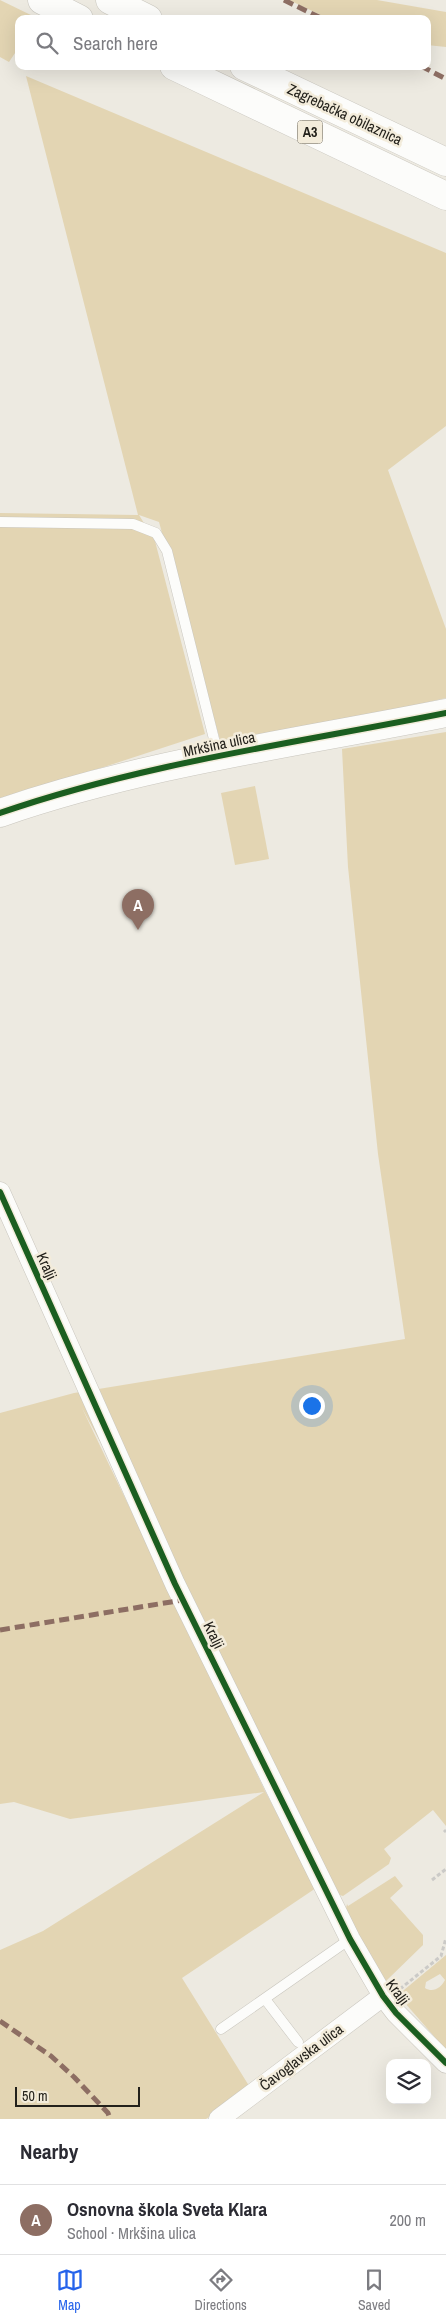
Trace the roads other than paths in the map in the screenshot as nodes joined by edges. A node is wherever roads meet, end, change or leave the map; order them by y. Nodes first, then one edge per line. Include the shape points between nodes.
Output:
1 (42, 0) edge
2 (110, 0) edge
3 (71, 15) edge
4 (140, 15) edge
5 (182, 70) edge
6 (252, 70) edge
7 (446, 162) edge
8 (446, 196) edge
9 (0, 522) edge
10 (446, 712) edge
11 (218, 756) junction
12 (0, 813) edge
13 (0, 1192) edge
14 (350, 1939) junction
15 (390, 1994) junction
16 (265, 1999) junction
17 (221, 2029) dead end
18 (298, 2042) dead end
19 (446, 2063) edge
20 (219, 2119) edge

1 - 3 main road
2 - 4 main road
5 - 8 main road, Zagrebačka obilaznica / A3
6 - 7 main road, Zagrebačka obilaznica / A3
9 - 11 lane via 133,524 156,533 168,551
10 - 11 main road, Mrkšina ulica
11 - 12 main road, Mrkšina ulica via 44,798
13 - 14 street, Kralji via 175,1584
14 - 15 street, Kralji
14 - 16 lane
15 - 19 street, Kralji via 396,2013
15 - 20 street, Čavoglavska ulica
16 - 17 lane
16 - 18 lane

